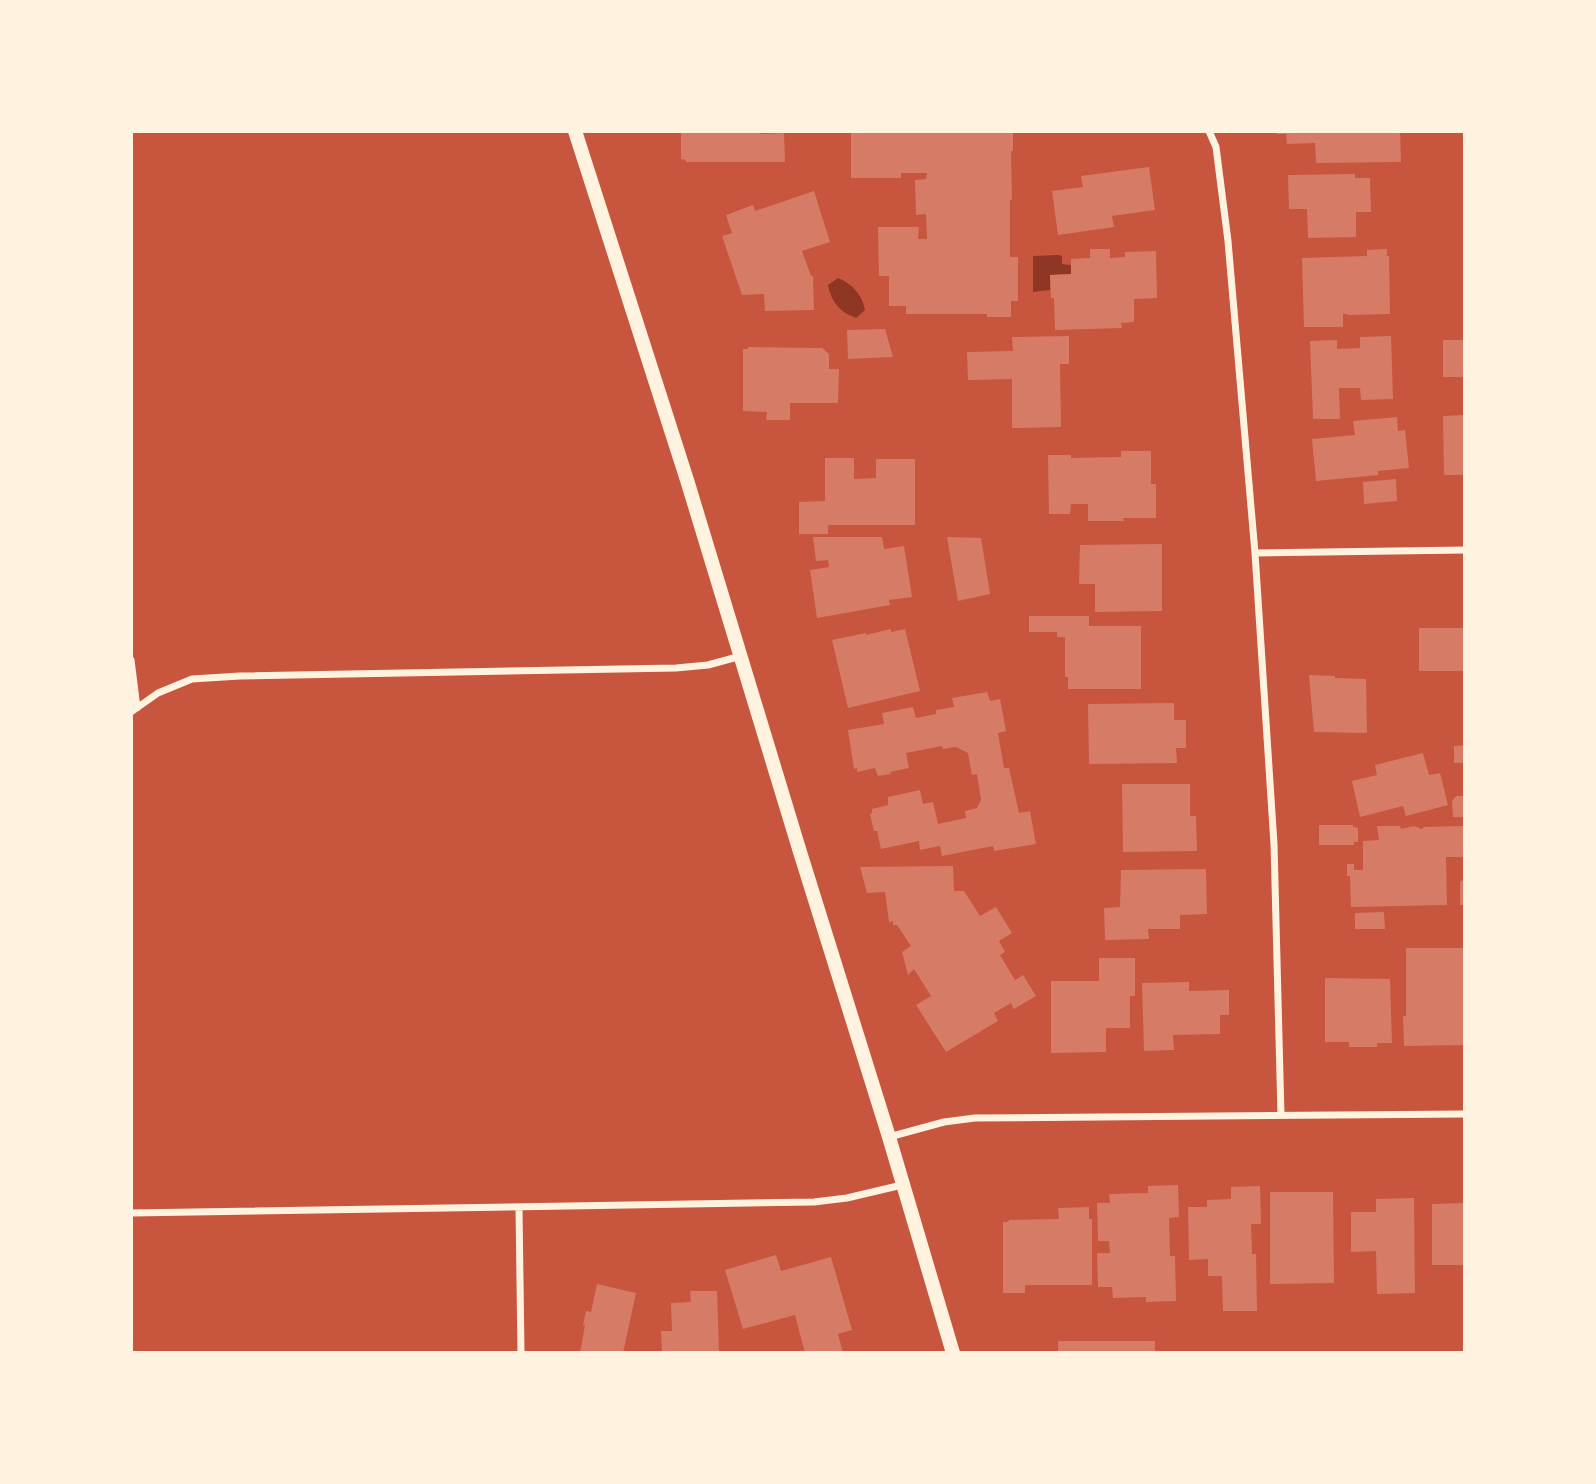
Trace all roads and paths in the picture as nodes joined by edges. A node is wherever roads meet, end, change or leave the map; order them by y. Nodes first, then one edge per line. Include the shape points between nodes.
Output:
1 (575, 131) edge
2 (1209, 131) edge
3 (1465, 550) edge
4 (1255, 553) junction
5 (741, 656) junction
6 (131, 660) edge
7 (134, 710) edge
8 (1465, 1114) edge
9 (1281, 1115) junction
10 (889, 1137) junction
11 (902, 1185) junction
12 (519, 1208) junction
13 (131, 1213) edge
14 (520, 1353) edge
15 (953, 1353) edge

1 - 5 main road
2 - 4 street via 1216,148 1228,240
3 - 4 street
4 - 9 street via 1274,844
5 - 7 street via 676,668 192,679 158,692
5 - 10 main road
6 - 7 street
8 - 9 street
9 - 10 street via 975,1118
10 - 11 main road
11 - 12 street via 814,1202
11 - 15 main road
12 - 13 street
12 - 14 street

